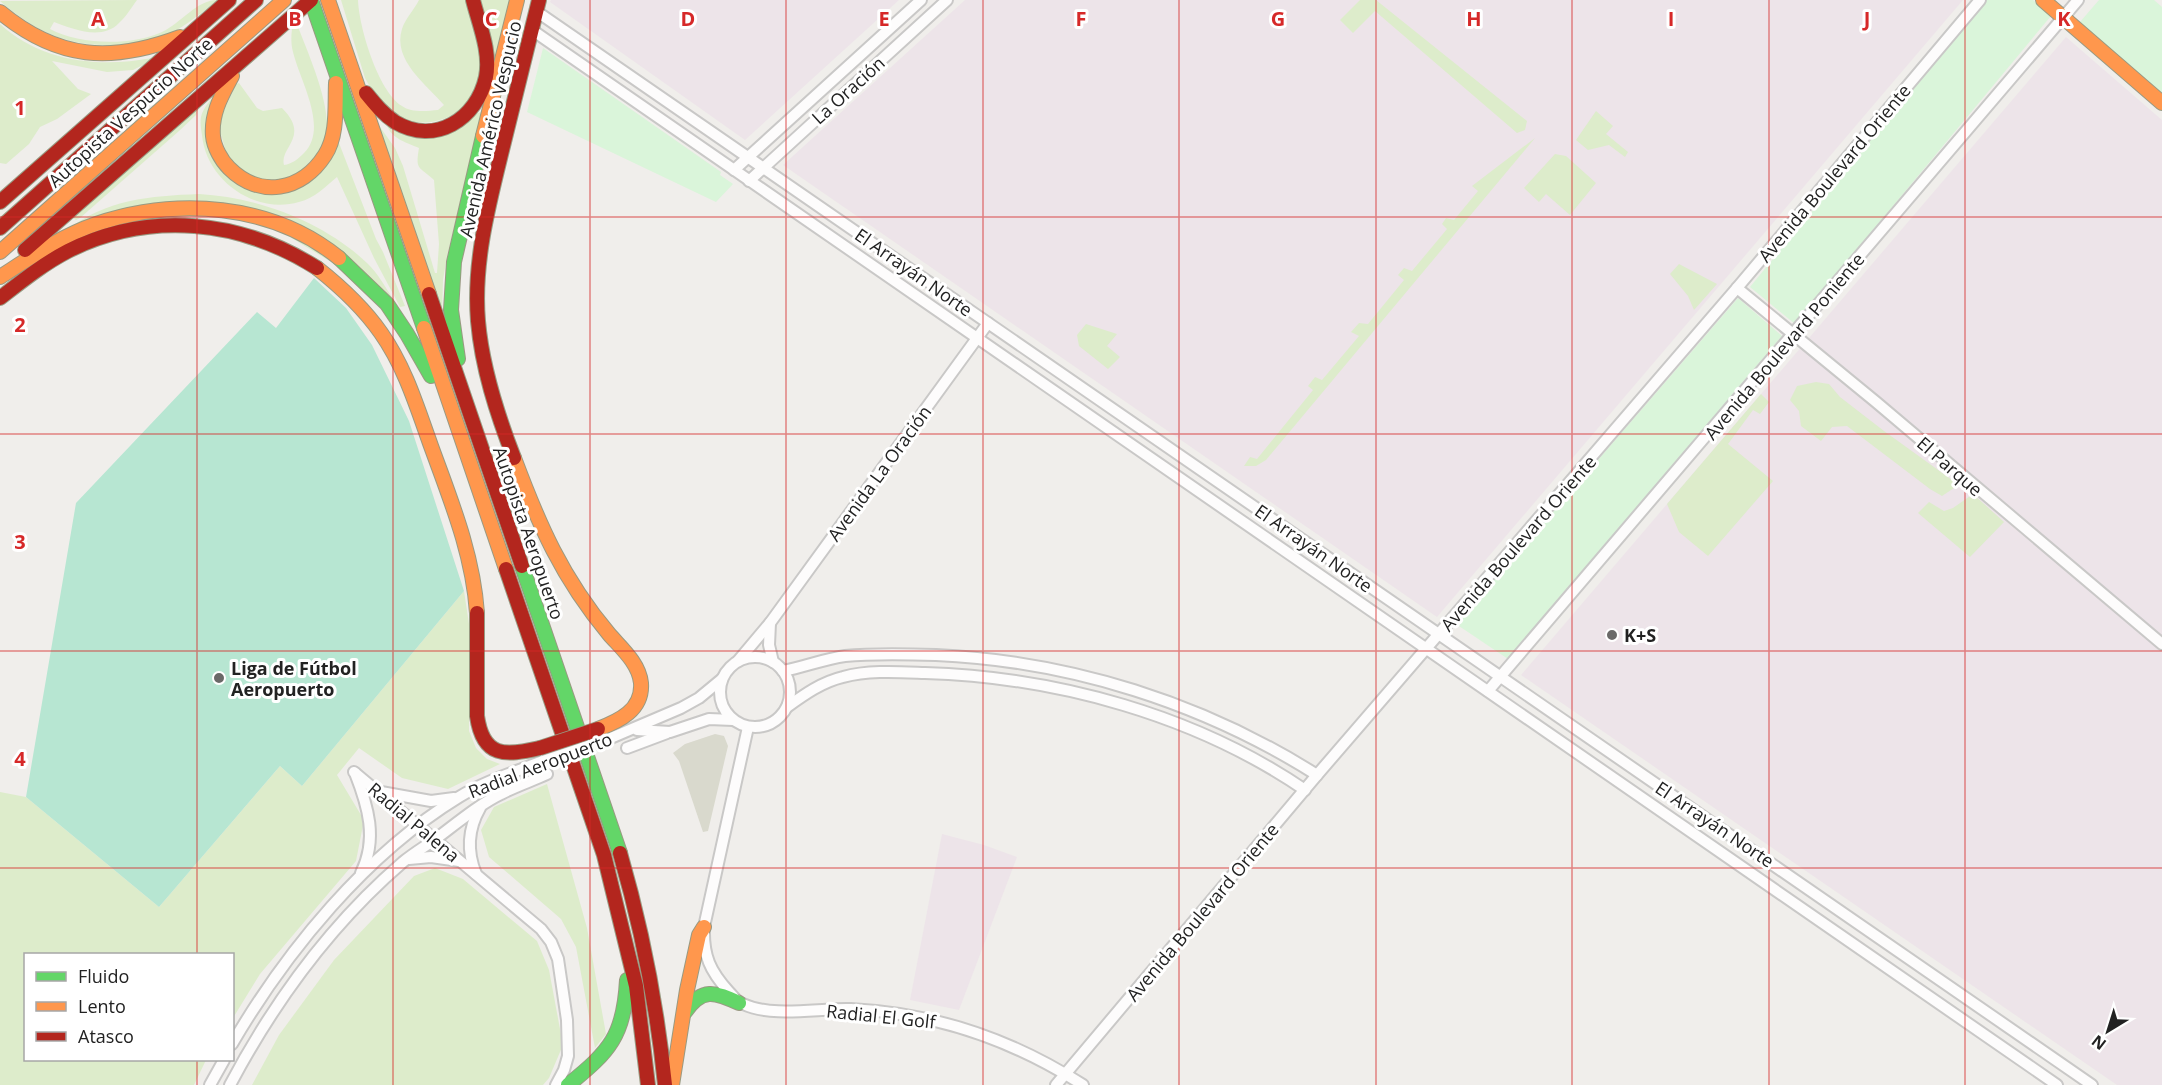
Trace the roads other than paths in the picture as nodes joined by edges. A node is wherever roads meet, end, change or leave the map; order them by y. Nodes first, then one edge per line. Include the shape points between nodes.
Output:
1 (229, 0) edge
2 (256, 0) edge
3 (284, 0) edge
4 (311, 0) edge
5 (473, 0) edge
6 (517, 0) edge
7 (921, 0) edge
8 (947, 0) edge
9 (1980, 0) edge
10 (2043, 0) edge
11 (2078, 0) edge
12 (330, 6) edge
13 (537, 6) edge
14 (0, 12) edge
15 (2063, 18) junction
16 (195, 30) junction
17 (532, 30) junction
18 (248, 56) junction
19 (349, 63) junction
20 (337, 74) junction
21 (2162, 103) edge
22 (748, 157) junction
23 (764, 168) junction
24 (734, 170) junction
25 (749, 181) junction
26 (0, 202) edge
27 (0, 228) edge
28 (0, 252) edge
29 (0, 276) edge
30 (1737, 288) junction
31 (0, 298) edge
32 (988, 323) junction
33 (1794, 334) junction
34 (978, 338) junction
35 (465, 402) junction
36 (449, 406) junction
37 (770, 623) junction
38 (1439, 634) junction
39 (2162, 644) edge
40 (1427, 648) junction
41 (738, 661) junction
42 (773, 662) junction
43 (783, 671) junction
44 (1500, 678) junction
45 (722, 679) junction
46 (1488, 691) junction
47 (787, 707) junction
48 (733, 720) junction
49 (748, 727) junction
50 (670, 732) junction
51 (602, 734) junction
52 (622, 734) junction
53 (627, 747) dead end
54 (542, 754) junction
55 (547, 774) dead end
56 (1317, 775) junction
57 (1305, 790) junction
58 (378, 791) junction
59 (459, 797) junction
60 (481, 806) junction
61 (418, 825) junction
62 (435, 840) junction
63 (406, 860) junction
64 (459, 861) junction
65 (477, 875) junction
66 (358, 879) junction
67 (704, 927) junction
68 (628, 951) junction
69 (739, 1003) junction
70 (684, 1014) junction
71 (234, 1041) edge
72 (223, 1061) edge
73 (1065, 1074) junction
74 (210, 1085) edge
75 (230, 1085) edge
76 (556, 1085) edge
77 (568, 1085) edge
78 (648, 1085) edge
79 (665, 1085) edge
80 (672, 1085) edge
81 (1056, 1085) edge
82 (1083, 1085) edge
83 (2057, 1085) edge
84 (2092, 1085) edge

1 - 16 main road
2 - 27 main road, Autopista Vespucio Norte
3 - 28 main road, Autopista Vespucio Norte
4 - 18 main road
4 - 20 main road, Autopista Aeropuerto
5 - 19 main road via 487,60 485,79 471,109 452,125 421,132 394,123 369,98
6 - 35 main road via 454,262 452,310
7 - 22 street, La Oración
8 - 23 street, La Oración
9 - 30 street, Avenida Boulevard Oriente
10 - 15 main road
11 - 15 street, Avenida Boulevard Poniente
12 - 19 main road, Autopista Aeropuerto
13 - 17 main road, Avenida Américo Vespucio
13 - 22 street, El Arrayán Norte
14 - 16 main road via 41,40 89,53 148,48
15 - 21 main road
15 - 33 street, Avenida Boulevard Poniente
16 - 26 main road
17 - 24 street, El Arrayán Norte
17 - 51 main road, Avenida Américo Vespucio via 483,235 478,320 491,393 544,534 568,578 639,676 640,694 632,710
18 - 20 main road via 219,98 213,112 212,134 227,168 240,179 263,188 295,183 321,162 333,131
18 - 29 main road via 72,208
19 - 35 main road, Autopista Aeropuerto
20 - 36 main road, Autopista Aeropuerto
22 - 23 street, El Arrayán Norte
22 - 24 street, La Oración
23 - 25 street, La Oración
23 - 32 street, El Arrayán Norte
24 - 25 street, El Arrayán Norte
25 - 34 street, El Arrayán Norte
29 - 36 main road via 61,238 133,212 186,207 254,216 315,242 362,278 398,320
30 - 33 street, El Parque
30 - 38 street, Avenida Boulevard Oriente
31 - 54 main road, Avenida Américo Vespucio via 33,271 72,248 114,233 167,225 204,226 254,237 293,254 339,285 368,316 398,362 458,524 474,581 477,609 479,731 485,743 502,753
32 - 34 street, Avenida La Oración
32 - 38 street, El Arrayán Norte
33 - 39 street, El Parque
33 - 44 street, Avenida Boulevard Poniente
34 - 37 street, Avenida La Oración
34 - 40 street, El Arrayán Norte
35 - 79 main road, Autopista Aeropuerto via 620,853 647,956
36 - 68 main road, Autopista Aeropuerto via 596,832
37 - 41 street, Avenida La Oración
37 - 42 street
38 - 40 street, Avenida Boulevard Oriente
38 - 44 street, El Arrayán Norte
40 - 46 street, El Arrayán Norte
40 - 56 street, Avenida Boulevard Oriente
41 - 42 street via 758,657
41 - 45 street
42 - 43 street
43 - 47 street via 790,688
43 - 56 street via 845,656 902,654 989,659 1065,671 1126,687 1197,713 1249,736
44 - 46 street, Avenida Boulevard Poniente
44 - 84 street, El Arrayán Norte
45 - 48 street via 722,703
45 - 52 street, Radial Aeropuerto via 681,708
46 - 83 street, El Arrayán Norte
47 - 49 street via 772,723
47 - 57 street via 816,687 863,674 937,674 1012,681 1090,696 1170,722 1238,751
48 - 49 street
48 - 50 street, Radial Aeropuerto via 709,719
49 - 67 street
50 - 52 street, Radial Aeropuerto via 644,730
50 - 53 street, Radial Aeropuerto
51 - 52 street, Radial Aeropuerto
51 - 54 main road, Avenida Américo Vespucio, bridge
54 - 59 street, Radial Aeropuerto
55 - 60 street, Radial Aeropuerto
56 - 57 street, Avenida Boulevard Oriente
57 - 73 street, Avenida Boulevard Oriente
58 - 59 street, Radial Aeropuerto via 431,801
58 - 61 street, Radial Palena
58 - 66 street, Radial Palena via 354,772 367,803 370,824 368,856
59 - 61 street, Radial Aeropuerto
60 - 62 street, Radial Aeropuerto
60 - 65 street, Radial Palena via 470,836 470,853
61 - 62 street, Radial Palena
61 - 66 street, Radial Aeropuerto
62 - 63 street, Radial Aeropuerto
62 - 64 street, Radial Palena
63 - 64 street via 431,857
63 - 75 street, Radial Aeropuerto via 349,915 303,969 265,1023
64 - 65 street, Radial Palena
65 - 76 street, Radial Palena via 541,929 555,950 569,1043 567,1064
66 - 71 street, Radial Aeropuerto via 285,965
67 - 69 street via 711,971
67 - 70 main road via 699,935
68 - 77 main road via 625,1012 618,1034 597,1060
68 - 78 main road, Autopista Aeropuerto
69 - 70 main road via 708,992 696,998
69 - 73 street, Radial El Golf via 766,1011 857,1010 931,1020 994,1040
70 - 80 main road
72 - 74 street
73 - 81 street, Avenida Boulevard Oriente
73 - 82 street, Radial El Golf

